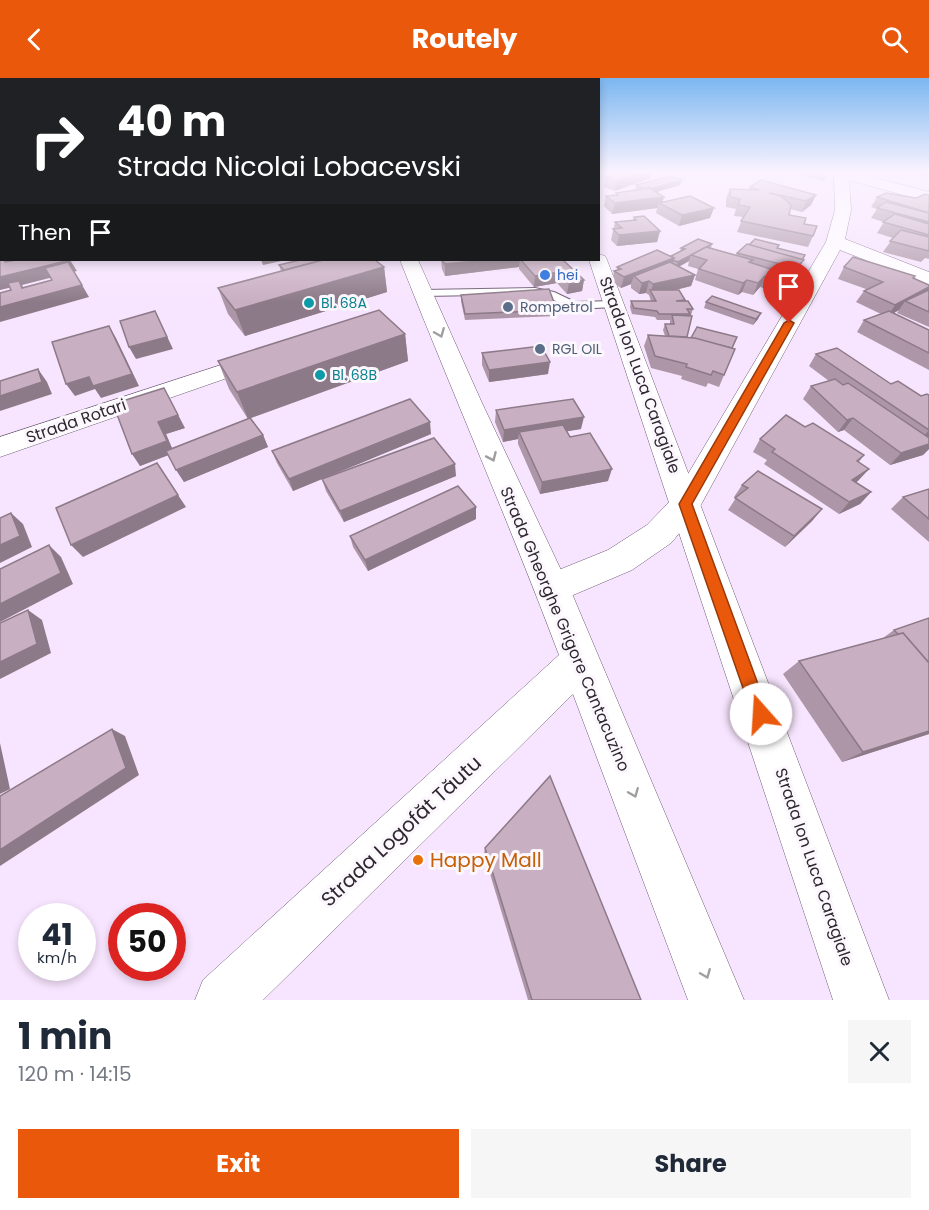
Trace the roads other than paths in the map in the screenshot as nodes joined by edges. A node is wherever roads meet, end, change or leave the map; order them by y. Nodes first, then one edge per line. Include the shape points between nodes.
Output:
1 (841, 216) edge
2 (835, 242) junction
3 (410, 261) edge
4 (598, 261) edge
5 (929, 279) edge
6 (423, 293) junction
7 (615, 304) junction
8 (221, 372) dead end
9 (0, 447) edge
10 (686, 504) junction
11 (552, 589) junction
12 (580, 661) junction
13 (223, 1000) edge
14 (716, 1000) edge
15 (861, 1000) edge

1 - 2 street
2 - 5 street
2 - 10 street
3 - 6 street, Strada Gheorghe Grigore Cantacuzino
4 - 7 street, Strada Ion Luca Caragiale
6 - 7 lane via 535,291 573,306
6 -> 11 street, Strada Gheorghe Grigore Cantacuzino
7 - 10 street, Strada Ion Luca Caragiale
8 - 9 street, Strada Rotari
10 - 11 street via 659,534 620,561
10 - 15 street, Strada Ion Luca Caragiale
11 - 12 street, Strada Gheorghe Grigore Cantacuzino
12 - 13 street, Strada Logofăt Tăutu
12 -> 14 street, Strada Gheorghe Grigore Cantacuzino

